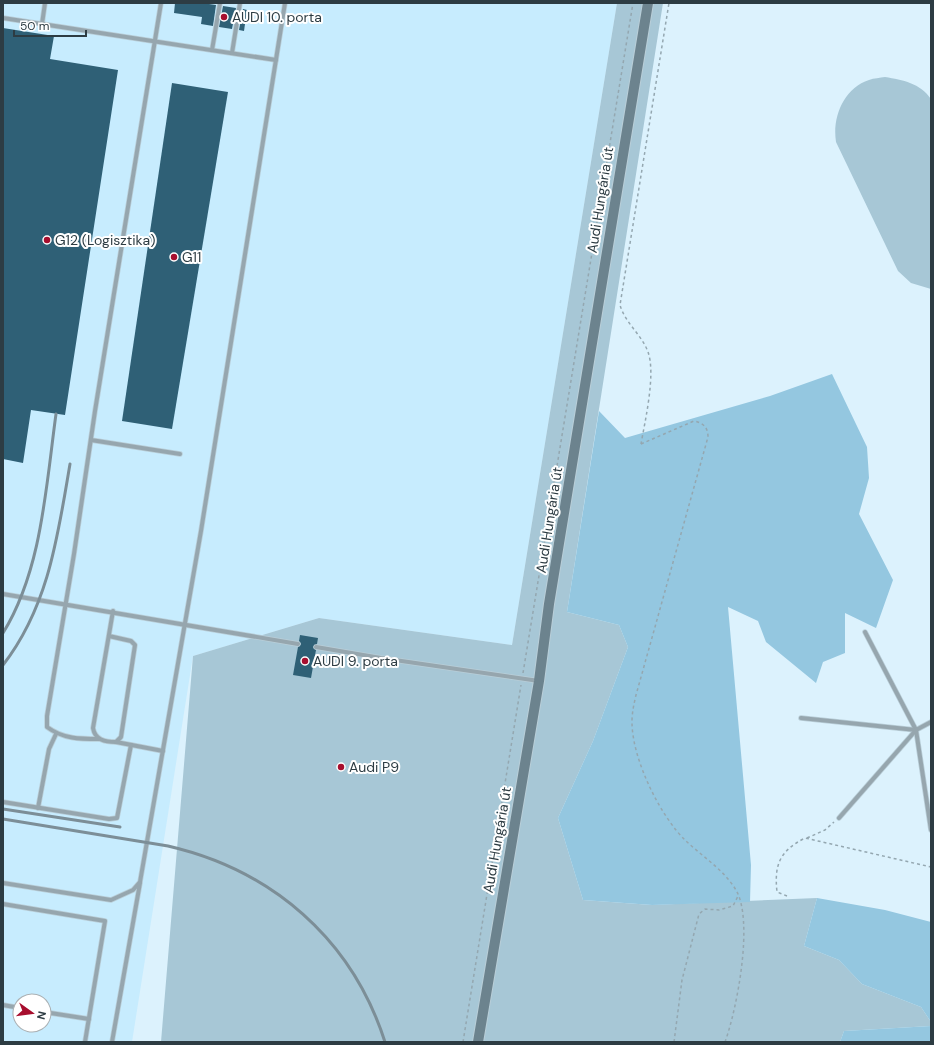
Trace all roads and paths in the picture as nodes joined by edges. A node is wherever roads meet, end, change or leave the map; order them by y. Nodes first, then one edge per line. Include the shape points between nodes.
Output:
1 (45, 3) edge
2 (161, 3) edge
3 (220, 3) edge
4 (240, 3) edge
5 (285, 3) edge
6 (633, 3) edge
7 (648, 3) edge
8 (669, 3) edge
9 (3, 18) edge
10 (42, 24) junction
11 (155, 42) junction
12 (212, 50) junction
13 (232, 53) junction
14 (276, 60) junction
15 (91, 440) junction
16 (180, 454) dead end
17 (3, 594) edge
18 (66, 603) junction
19 (113, 611) junction
20 (185, 624) junction
21 (865, 632) dead end
22 (109, 636) junction
23 (298, 644) dead end
24 (316, 647) dead end
25 (522, 678) junction
26 (539, 680) junction
27 (801, 718) dead end
28 (931, 722) edge
29 (916, 730) junction
30 (56, 734) junction
31 (99, 739) junction
32 (116, 742) junction
33 (131, 745) junction
34 (163, 751) junction
35 (3, 802) edge
36 (38, 808) junction
37 (839, 818) joint
38 (931, 830) edge
39 (805, 838) junction
40 (931, 867) edge
41 (140, 882) junction
42 (3, 883) edge
43 (738, 896) junction
44 (787, 896) dead end
45 (3, 904) edge
46 (52, 1013) edge
47 (89, 1019) junction
48 (85, 1042) edge
49 (112, 1042) edge
50 (463, 1042) edge
51 (478, 1042) edge
52 (674, 1042) edge
53 (726, 1042) edge

1 - 10 lane
2 - 11 lane
3 - 12 lane
4 - 13 lane
5 - 14 lane
6 - 25 path
7 - 26 street, Audi Hungária út via 549,604
8 - 43 path via 620,305 623,316 648,352 651,363 641,444 694,421 705,426 708,437 636,695 632,723 634,741 645,774 663,811 685,840 727,878
9 - 10 lane
10 - 11 lane
11 - 12 lane
11 - 15 lane
12 - 13 lane
13 - 14 lane
14 - 20 lane
15 - 16 lane
15 - 18 lane
17 - 18 lane
18 - 19 lane
18 - 30 lane via 47,716 47,726
19 - 20 lane
19 - 22 lane
20 - 23 lane
20 - 34 lane
21 - 29 lane
22 - 31 lane via 93,728
22 - 32 lane via 131,641 135,645 121,737
24 - 25 lane
25 - 26 lane
25 - 50 path
26 - 51 street, Audi Hungária út
27 - 29 lane
28 - 29 lane
29 - 37 lane
29 - 38 lane
30 - 31 lane via 73,738
30 - 36 lane via 49,749
31 - 32 lane
32 - 33 lane
33 - 34 lane
33 - 36 lane via 117,818
34 - 41 lane
35 - 36 lane
37 - 39 path via 824,830
39 - 40 path
39 - 44 path via 794,844 779,859 775,875 777,892
41 - 42 lane via 133,890 111,900
41 - 49 lane
43 - 52 path via 733,906 719,910 705,909 699,914 682,980
43 - 53 path via 742,906 743,946 738,989
45 - 47 lane via 105,921
46 - 47 lane
47 - 48 lane

